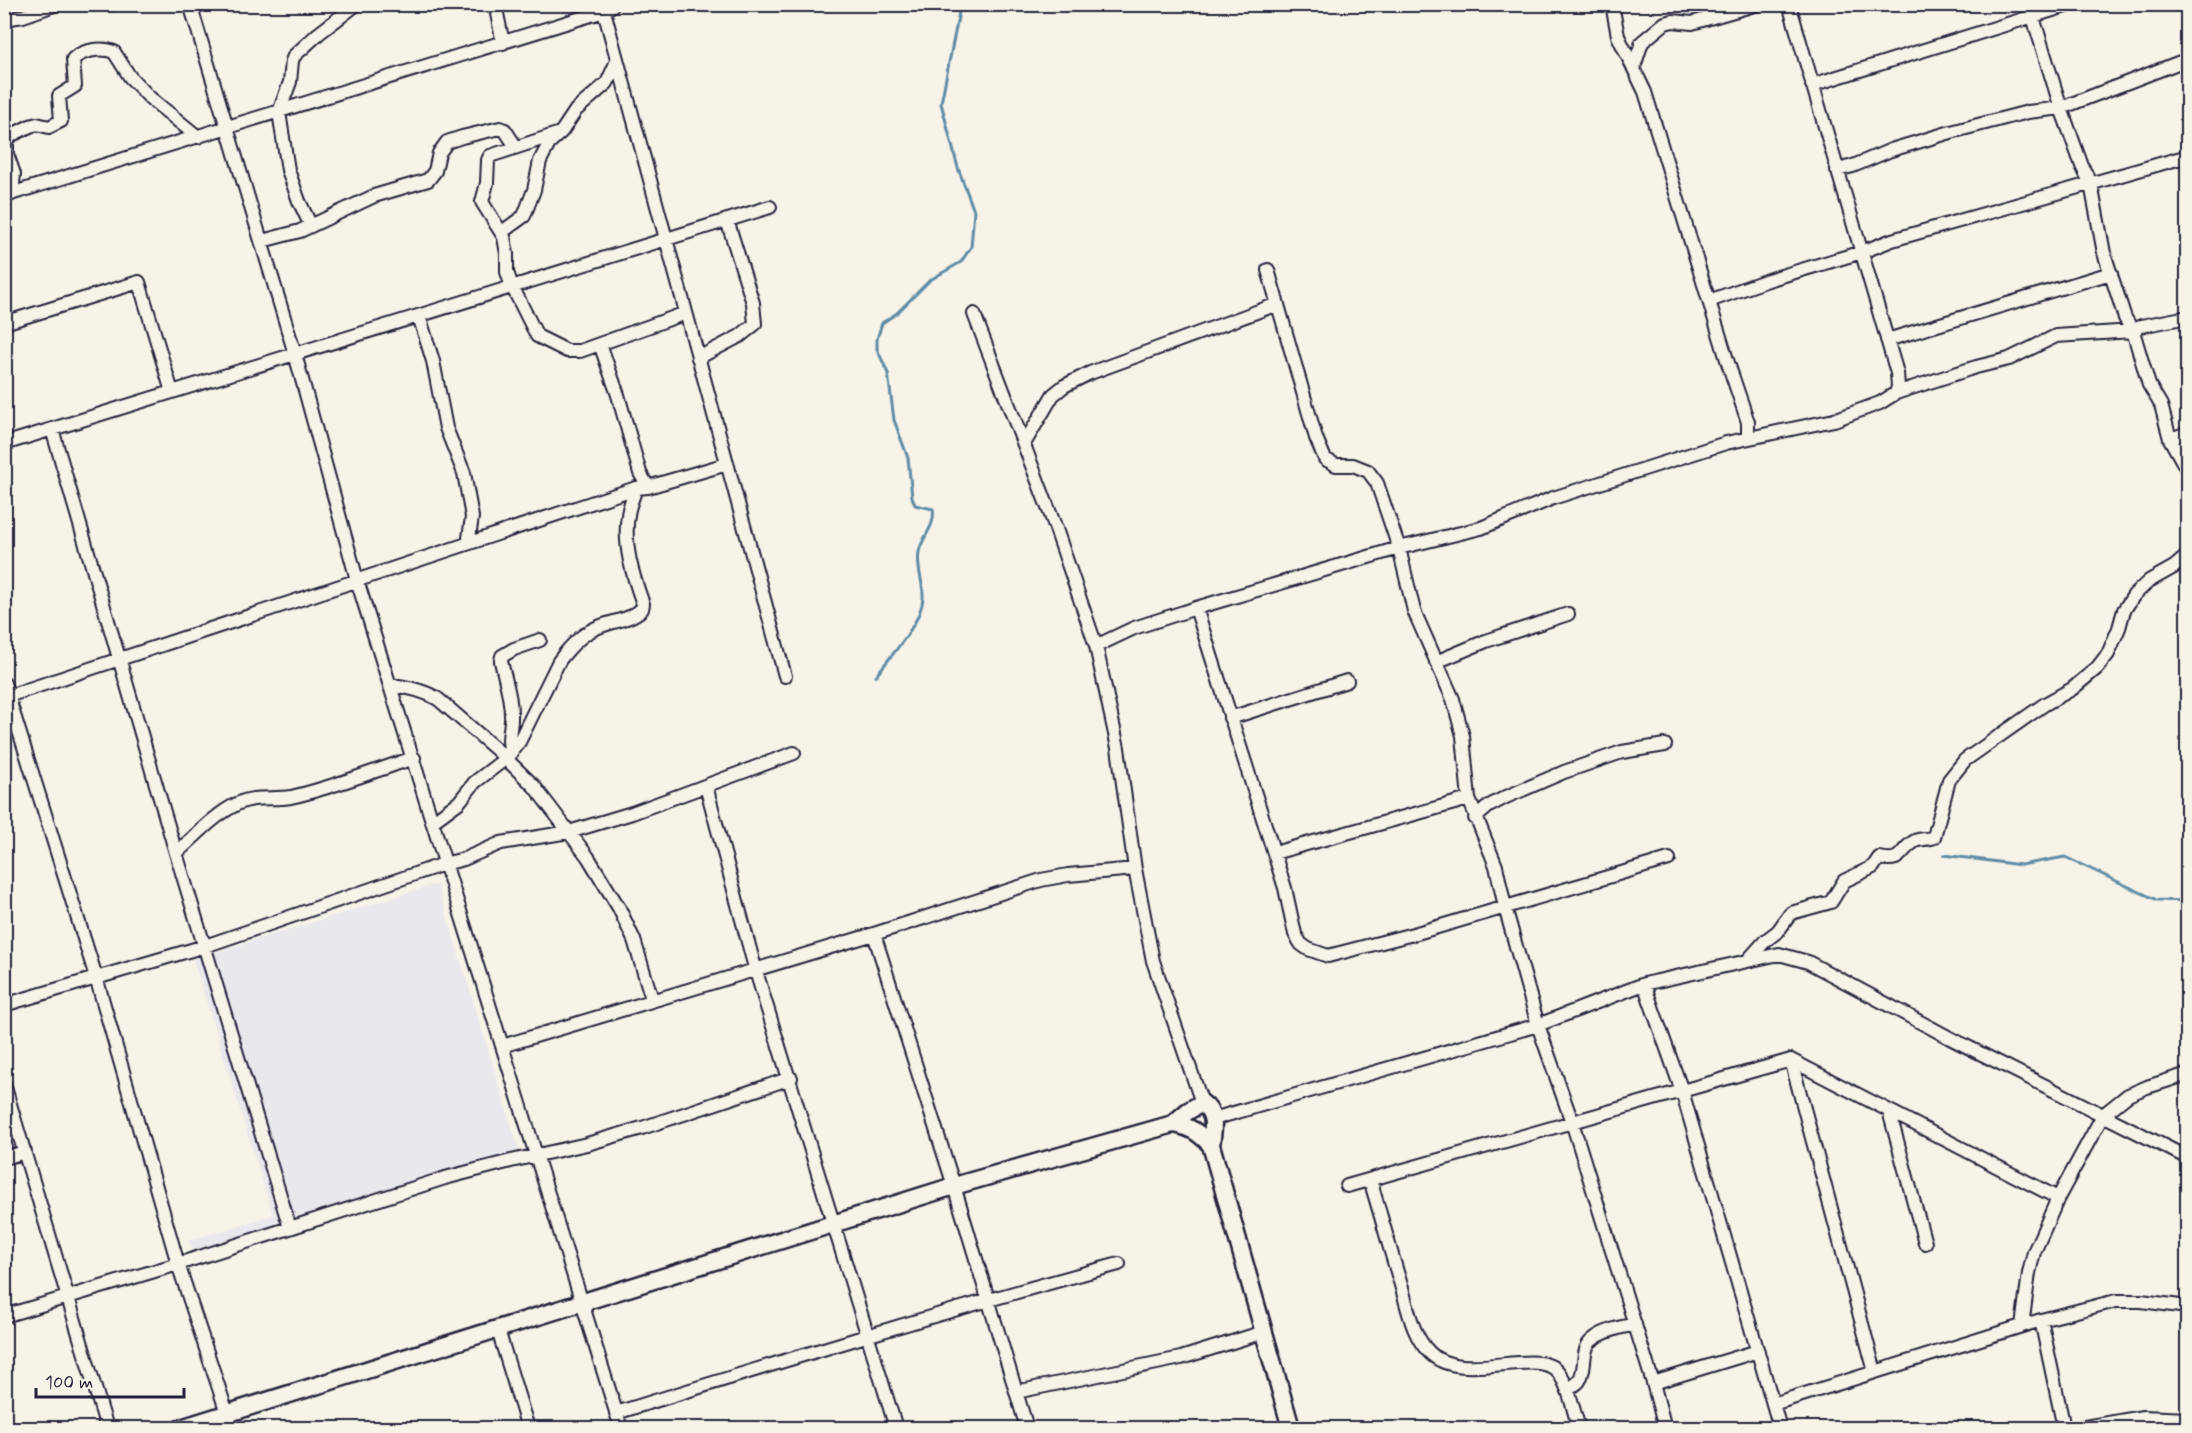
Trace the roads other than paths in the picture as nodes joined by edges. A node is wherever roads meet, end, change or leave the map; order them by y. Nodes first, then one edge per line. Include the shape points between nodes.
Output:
1 (57, 4) edge
2 (102, 4) edge
3 (116, 4) edge
4 (125, 4) edge
5 (190, 4) edge
6 (357, 4) edge
7 (495, 4) edge
8 (1612, 4) edge
9 (1758, 4) edge
10 (1789, 4) edge
11 (2029, 4) edge
12 (2072, 4) edge
13 (609, 8) edge
14 (2033, 18) junction
15 (4, 19) edge
16 (503, 43) junction
17 (2187, 59) edge
18 (617, 61) junction
19 (1634, 67) junction
20 (1812, 85) junction
21 (2061, 108) junction
22 (279, 112) junction
23 (228, 127) junction
24 (557, 134) junction
25 (198, 137) junction
26 (516, 147) junction
27 (2187, 156) edge
28 (1837, 170) junction
29 (2091, 184) junction
30 (8, 195) edge
31 (770, 207) dead end
32 (727, 220) junction
33 (311, 226) junction
34 (502, 232) junction
35 (666, 239) junction
36 (262, 241) junction
37 (1862, 252) junction
38 (1268, 270) dead end
39 (2110, 273) junction
40 (513, 287) junction
41 (1709, 302) junction
42 (1278, 304) junction
43 (686, 313) junction
44 (974, 314) dead end
45 (419, 316) junction
46 (2187, 316) edge
47 (4, 323) edge
48 (2133, 331) junction
49 (1887, 340) junction
50 (600, 344) junction
51 (295, 354) junction
52 (698, 358) junction
53 (172, 392) junction
54 (1896, 393) junction
55 (52, 429) junction
56 (2187, 433) edge
57 (1748, 438) junction
58 (2169, 439) junction
59 (4, 444) edge
60 (1024, 444) junction
61 (727, 464) junction
62 (2187, 471) edge
63 (642, 487) junction
64 (472, 542) junction
65 (1399, 548) junction
66 (2187, 555) edge
67 (357, 580) junction
68 (1196, 608) junction
69 (1568, 614) dead end
70 (540, 640) dead end
71 (1096, 646) junction
72 (119, 659) junction
73 (1436, 662) junction
74 (785, 676) dead end
75 (1347, 681) dead end
76 (4, 683) edge
77 (391, 685) junction
78 (8, 696) junction
79 (1230, 718) junction
80 (1665, 745) dead end
81 (794, 753) dead end
82 (509, 755) junction
83 (414, 758) junction
84 (706, 786) junction
85 (1469, 799) junction
86 (1475, 818) junction
87 (432, 822) junction
88 (569, 832) junction
89 (176, 853) junction
90 (1274, 853) junction
91 (1669, 860) dead end
92 (444, 864) junction
93 (1135, 869) junction
94 (1505, 907) junction
95 (874, 934) junction
96 (205, 946) junction
97 (1749, 959) junction
98 (755, 968) junction
99 (96, 977) junction
100 (1644, 984) junction
101 (652, 999) junction
102 (4, 1005) edge
103 (1539, 1025) junction
104 (502, 1046) junction
105 (1791, 1060) junction
106 (2187, 1074) edge
107 (790, 1078) junction
108 (4, 1084) edge
109 (1682, 1091) junction
110 (1203, 1103) junction
111 (1889, 1111) junction
112 (2103, 1115) junction
113 (1213, 1119) junction
114 (1572, 1122) junction
115 (1173, 1124) junction
116 (1211, 1145) junction
117 (25, 1152) junction
118 (535, 1156) junction
119 (4, 1158) edge
120 (2187, 1158) edge
121 (1370, 1180) junction
122 (954, 1186) junction
123 (1347, 1186) dead end
124 (2058, 1198) junction
125 (835, 1224) junction
126 (290, 1228) junction
127 (1925, 1243) dead end
128 (178, 1264) junction
129 (1119, 1264) dead end
130 (68, 1297) junction
131 (988, 1299) junction
132 (583, 1303) junction
133 (2187, 1307) edge
134 (4, 1316) edge
135 (2041, 1320) junction
136 (1635, 1324) junction
137 (2022, 1326) junction
138 (498, 1330) junction
139 (1264, 1332) junction
140 (869, 1334) junction
141 (1758, 1351) junction
142 (1875, 1372) junction
143 (1653, 1383) junction
144 (1568, 1390) junction
145 (1016, 1392) junction
146 (1773, 1404) junction
147 (616, 1413) junction
148 (2187, 1419) edge
149 (230, 1422) edge
150 (107, 1428) edge
151 (181, 1428) edge
152 (528, 1428) edge
153 (621, 1428) edge
154 (896, 1428) edge
155 (1027, 1428) edge
156 (1291, 1428) edge
157 (1579, 1428) edge
158 (1665, 1428) edge
159 (1780, 1428) edge
160 (2064, 1428) edge
161 (2079, 1428) edge

1 - 15 street
2 - 3 street
3 - 4 street
5 - 23 street
6 - 22 street via 294,56
7 - 16 street
8 - 19 street via 1618,36
9 - 19 street via 1692,23 1665,23 1642,42
10 - 20 street
11 - 14 street
12 - 14 street
13 - 16 street
13 - 18 street
14 - 20 street
14 - 21 street
16 - 22 street
17 - 21 street
18 - 24 street via 607,83 576,110
18 - 35 street
19 - 41 street via 1671,173
20 - 28 street
21 - 28 street via 2028,112 1951,132
21 - 29 street
22 - 23 street
22 - 33 street via 288,170
23 - 25 street
23 - 36 street
24 - 26 street
24 - 34 street via 540,161 524,216
25 - 30 street
25 - 30 street via 144,93 114,52 85,51 74,59 75,86 59,96 61,121 49,127 30,126 7,141 14,174
26 - 33 street via 500,128 447,142 428,180 374,196
26 - 34 street via 488,160 482,202
27 - 29 street
28 - 37 street
29 - 37 street
29 - 39 street
31 - 32 street
32 - 35 street
32 - 52 street via 753,303 755,324
33 - 36 street
34 - 40 street
35 - 40 street
35 - 43 street
36 - 51 street
37 - 41 street
37 - 49 street
38 - 42 street
39 - 48 street
39 - 49 street
40 - 45 street
40 - 50 street via 537,336 572,352
41 - 57 street via 1748,422
42 - 60 street via 1064,386 1053,395
42 - 65 street via 1325,459 1368,471 1377,483
43 - 50 street
43 - 52 street
44 - 60 street
45 - 51 street
45 - 64 street via 433,361 446,428 464,473
46 - 48 street
47 - 53 street via 139,282
48 - 54 street via 2055,336 2009,359
48 - 58 street via 2149,385 2161,405
49 - 54 street via 1897,374
50 - 63 street
51 - 53 street
51 - 67 street
52 - 61 street
53 - 55 street
54 - 57 street via 1834,420
55 - 59 street
55 - 72 street
56 - 58 street
57 - 65 street via 1552,498 1481,528
58 - 62 street
60 - 71 street
61 - 63 street
61 - 74 street
63 - 64 street
63 - 82 street via 628,515 627,540 642,609 594,629 566,652
64 - 67 street
65 - 68 street
65 - 73 street via 1414,610
66 - 97 street via 2134,595 2124,610 2108,654 2097,668 1965,760 1949,780 1934,837 1919,839 1898,858 1879,858 1873,867 1844,881 1832,902 1791,913
67 - 72 street
67 - 77 street
68 - 71 street via 1134,628
68 - 79 street
69 - 73 street
70 - 82 street via 505,653 501,661 511,709
71 - 93 street via 1118,748
72 - 78 street
72 - 89 street
73 - 85 street via 1460,719
75 - 79 street
76 - 78 street
77 - 82 street via 412,688 438,699
77 - 83 street
78 - 99 street
79 - 90 street
80 - 86 street via 1623,752 1564,772 1498,802
81 - 84 street
82 - 87 street
82 - 88 street
83 - 87 street
83 - 89 street via 291,797 249,799 236,804
84 - 88 street
84 - 98 street
85 - 86 street
85 - 90 street
86 - 94 street via 1496,866
87 - 92 street
88 - 92 street via 501,843
88 - 101 street via 619,908 634,940
89 - 96 street
90 - 94 street via 1295,934 1308,950 1319,954 1328,956 1400,938
91 - 94 street
92 - 96 street
92 - 104 street
93 - 95 street via 1041,880
93 - 110 street via 1153,961
94 - 103 street
95 - 98 street
95 - 122 street
96 - 99 street
96 - 126 street
97 - 100 street
97 - 112 street via 1779,954 1808,962
98 - 101 street
98 - 107 street
99 - 102 street
99 - 128 street
100 - 103 street
100 - 109 street
101 - 104 street
103 - 113 street
103 - 114 street
104 - 118 street
105 - 109 street
105 - 111 street
105 - 142 street
106 - 112 street via 2128,1095
107 - 118 street via 642,1128
107 - 125 street
108 - 117 street
109 - 114 street
109 - 141 street
110 - 113 street
110 - 115 street
111 - 124 street
111 - 127 street
112 - 120 street
112 - 124 street
113 - 116 street
114 - 121 street
114 - 136 street
115 - 116 street via 1196,1131
115 - 122 street
116 - 139 street
117 - 119 street
117 - 130 street
118 - 126 street via 445,1178
118 - 132 street
121 - 123 street
121 - 144 street via 1414,1328 1428,1351 1439,1361 1454,1366 1541,1363 1557,1370
122 - 125 street
122 - 131 street
124 - 137 street via 2034,1252
125 - 132 street
125 - 140 street
126 - 128 street
128 - 130 street
128 - 149 street
129 - 131 street
130 - 134 street
130 - 150 street
131 - 140 street
131 - 145 street
132 - 138 street
132 - 147 street
133 - 135 street via 2128,1300
135 - 137 street
135 - 160 street
136 - 143 street
136 - 144 street via 1593,1338 1584,1350 1579,1381
137 - 142 street
138 - 149 street
138 - 152 street
139 - 145 street via 1181,1358
139 - 156 street
140 - 147 street
140 - 154 street
141 - 143 street
141 - 146 street
142 - 146 street
143 - 158 street
144 - 157 street
145 - 155 street
146 - 159 street
147 - 153 street
148 - 161 street via 2143,1417
149 - 151 street

